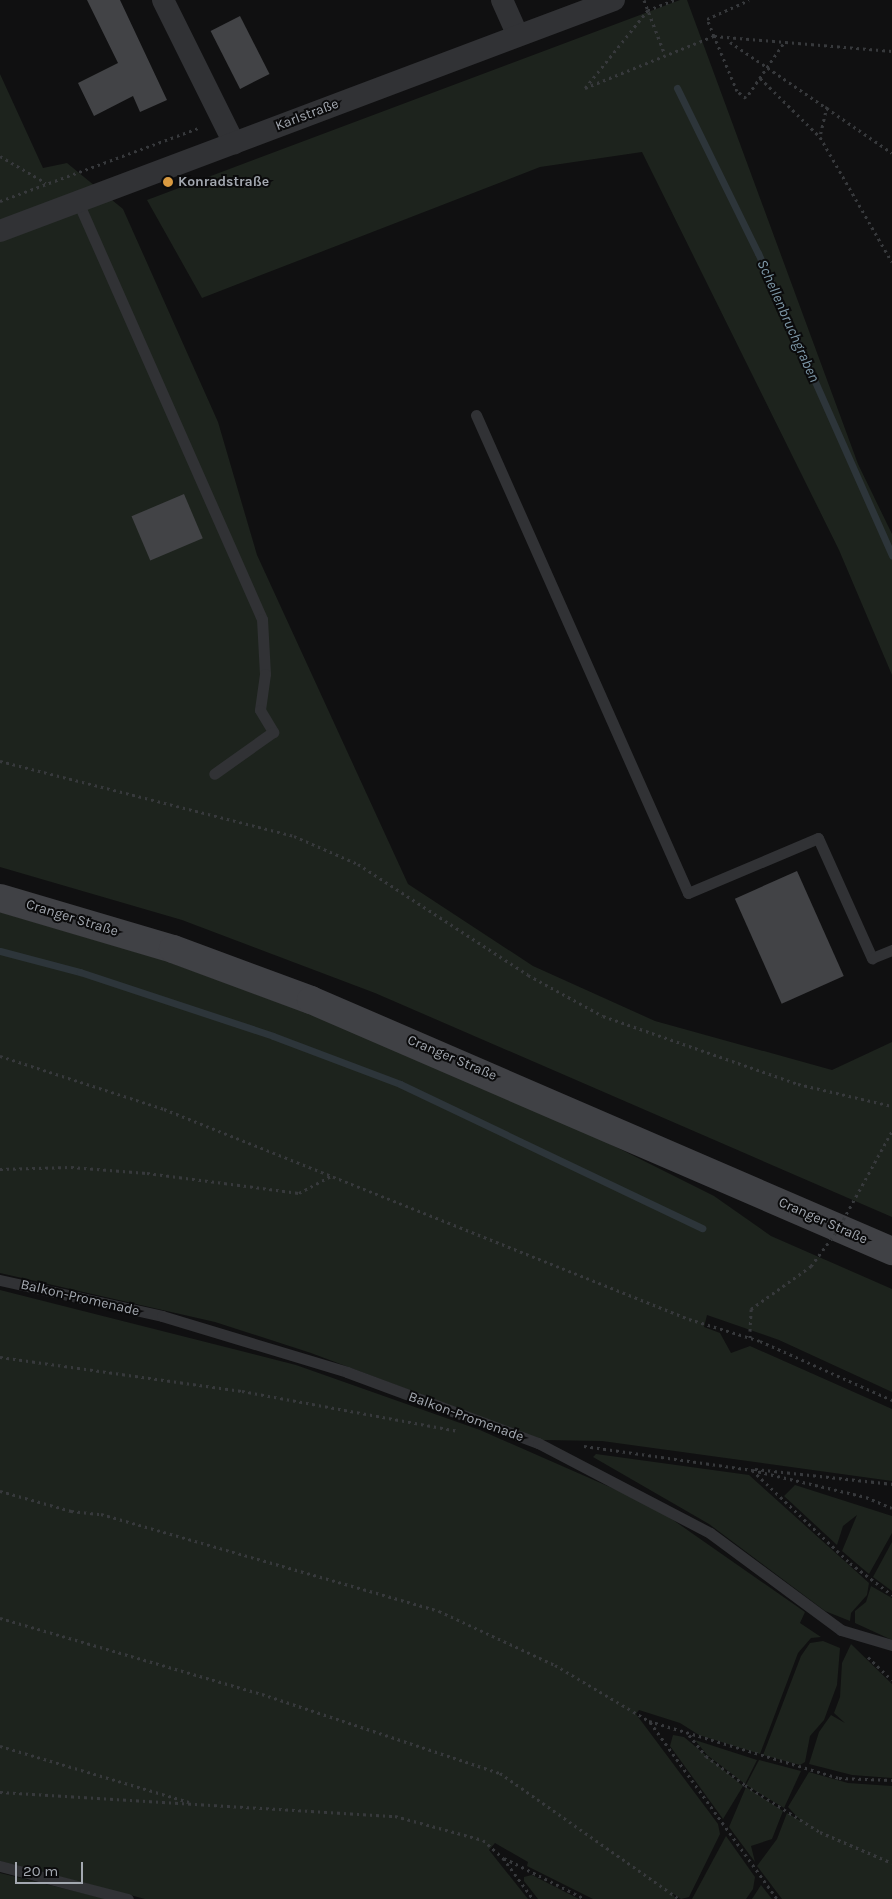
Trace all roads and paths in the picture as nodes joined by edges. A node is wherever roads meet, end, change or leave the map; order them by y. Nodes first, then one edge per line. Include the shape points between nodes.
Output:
1 (163, 0) edge
2 (502, 0) edge
3 (614, 0) edge
4 (644, 0) edge
5 (674, 0) edge
6 (749, 0) edge
7 (648, 10) junction
8 (517, 33) junction
9 (714, 36) junction
10 (728, 41) junction
11 (783, 44) junction
12 (892, 52) edge
13 (665, 55) junction
14 (769, 65) junction
15 (760, 78) junction
16 (827, 106) junction
17 (223, 121) junction
18 (820, 136) junction
19 (234, 143) junction
20 (892, 153) edge
21 (0, 156) edge
22 (46, 183) junction
23 (0, 200) edge
24 (78, 202) junction
25 (0, 232) edge
26 (892, 262) edge
27 (476, 415) dead end
28 (0, 761) edge
29 (214, 774) dead end
30 (0, 898) edge
31 (892, 950) edge
32 (0, 1056) edge
33 (892, 1106) edge
34 (892, 1131) edge
35 (0, 1169) edge
36 (333, 1175) junction
37 (892, 1251) edge
38 (0, 1280) edge
39 (750, 1338) junction
40 (0, 1357) edge
41 (892, 1400) edge
42 (478, 1422) junction
43 (538, 1444) junction
44 (752, 1470) junction
45 (892, 1484) edge
46 (0, 1491) edge
47 (892, 1508) edge
48 (892, 1594) edge
49 (0, 1618) edge
50 (892, 1645) edge
51 (650, 1721) junction
52 (689, 1735) junction
53 (0, 1746) edge
54 (892, 1780) edge
55 (0, 1792) edge
56 (195, 1804) junction
57 (503, 1858) junction
58 (892, 1863) edge
59 (0, 1866) edge
60 (128, 1899) edge
61 (533, 1899) edge
62 (585, 1899) edge
63 (679, 1899) edge
64 (777, 1899) edge

1 - 17 street
2 - 8 street
3 - 8 street, Karlstraße
4 - 7 path
5 - 7 path
6 - 9 path via 707,19
7 - 13 path
7 - 13 path via 585,88
8 - 19 street, Karlstraße
9 - 10 path
9 - 13 path
9 - 15 path via 737,91 746,98
10 - 11 path
10 - 14 path
11 - 12 path
11 - 14 path
14 - 15 path
14 - 16 path
15 - 18 path
16 - 18 path
16 - 20 path
17 - 19 street
17 - 22 path
18 - 26 path
19 - 24 street, Karlstraße
21 - 22 path
22 - 23 path
24 - 25 street, Karlstraße
24 - 29 lane via 262,619 265,674 260,710 273,732
27 - 31 lane via 688,893 818,838 872,958
28 - 33 path via 294,836 358,864 528,975 603,1016 798,1084
30 - 37 main road, Cranger Straße via 173,949 311,1000
32 - 36 path via 164,1109
34 - 39 path, bridge via 837,1231 810,1266 751,1309
35 - 36 path via 71,1167 147,1173 299,1193
36 - 39 path via 688,1319
38 - 42 lane, Balkon-Promenade via 171,1319 347,1372
39 - 41 path
40 - 42 path via 242,1391 448,1433
42 - 43 lane, Balkon-Promenade
43 - 44 path via 609,1448
43 - 50 lane, Balkon-Promenade via 710,1532 841,1630
44 - 45 path
44 - 47 path via 866,1497
44 - 48 path via 850,1563
46 - 51 path via 71,1512 101,1514 439,1611 555,1665
49 - 63 path via 253,1692 500,1773
51 - 52 path
51 - 64 path
52 - 54 path via 839,1778
52 - 58 path via 706,1756 744,1785 820,1832
53 - 56 path
55 - 56 path
56 - 57 path via 395,1816 482,1840
57 - 61 path
57 - 62 path
59 - 60 lane

